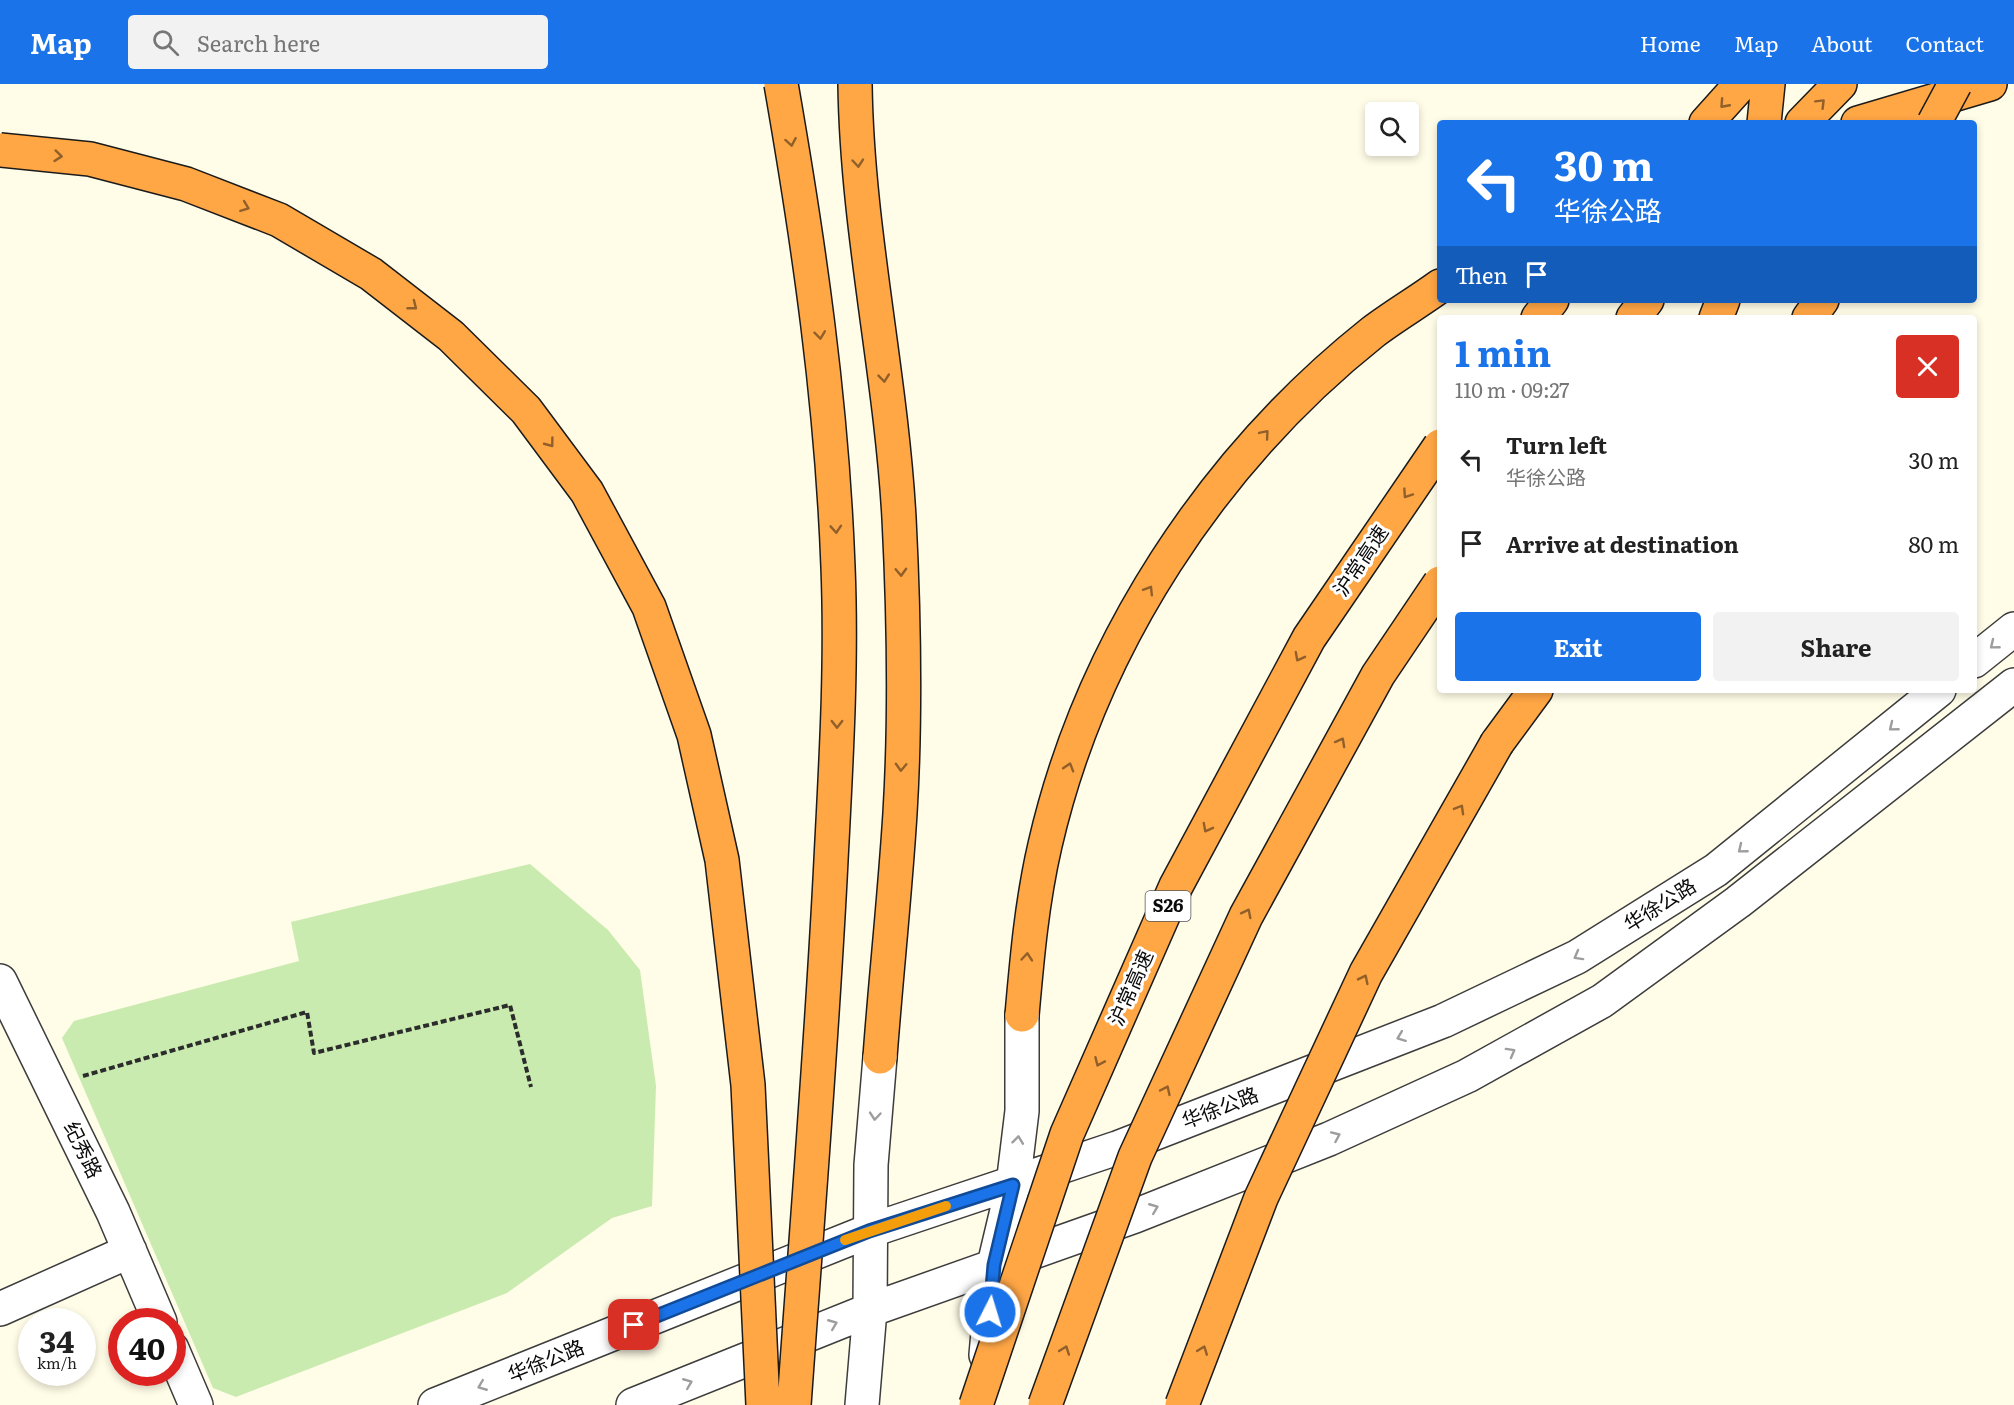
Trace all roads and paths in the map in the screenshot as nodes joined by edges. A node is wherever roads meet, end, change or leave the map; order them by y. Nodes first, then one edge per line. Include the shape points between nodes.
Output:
1 (782, 84) edge
2 (855, 84) edge
3 (1742, 84) edge
4 (1768, 84) edge
5 (1840, 84) edge
6 (1955, 84) edge
7 (1990, 84) edge
8 (1709, 120) edge
9 (1764, 120) edge
10 (1805, 120) edge
11 (1868, 120) edge
12 (1936, 120) edge
13 (0, 150) edge
14 (1437, 288) edge
15 (1550, 303) edge
16 (1645, 303) edge
17 (1540, 315) edge
18 (1635, 315) edge
19 (1437, 450) edge
20 (1437, 587) edge
21 (2014, 629) edge
22 (1977, 660) edge
23 (2014, 685) edge
24 (1524, 693) edge
25 (1534, 693) edge
26 (1935, 693) edge
27 (1497, 743) junction
28 (0, 981) edge
29 (1022, 1015) joint
30 (880, 1057) joint
31 (51, 1085) junction
32 (531, 1087) dead end
33 (1013, 1185) junction
34 (869, 1231) junction
35 (130, 1251) junction
36 (994, 1265) junction
37 (154, 1308) edge
38 (0, 1309) edge
39 (870, 1310) junction
40 (186, 1382) edge
41 (196, 1405) edge
42 (435, 1405) edge
43 (633, 1405) edge
44 (763, 1405) edge
45 (794, 1405) edge
46 (862, 1405) edge
47 (976, 1405) edge
48 (982, 1405) edge
49 (1045, 1405) edge
50 (1182, 1405) edge

1 -> 45 highway, bridge via 827,393 838,569 837,746 828,928
2 -> 30 highway via 863,224 884,368 899,516 904,665 900,811
3 -> 8 highway
4 - 9 highway
10 -> 5 highway
6 - 12 highway, bridge
7 - 11 highway
13 -> 44 highway, bridge via 90,159 186,184 279,220 371,274 451,336 526,410 587,492 649,607 694,735 722,860 748,1085
29 -> 14 highway via 1029,932 1045,844 1080,732 1129,622 1200,511 1284,412 1373,332
15 - 17 highway
16 - 18 highway
19 -> 47 highway, 沪常高速 / S26, bridge via 1309,638 1176,886 1067,1134
49 -> 20 highway, bridge via 1135,1157 1246,916 1378,675
21 -> 22 street
36 -> 23 street, 华徐公路 via 1134,1216 1329,1139 1467,1076 1602,1001 1738,902
24 - 27 highway
25 - 27 highway
26 -> 33 street, 华徐公路 via 1716,870 1577,957 1443,1021
50 -> 27 highway, bridge via 1262,1198 1366,973
28 - 31 street, 纪秀路
33 -> 29 street via 1022,1112
30 -> 34 street
31 - 32 path via 306,1012 314,1053 510,1005
31 - 35 street, 纪秀路
33 - 34 street, 华徐公路
33 - 36 street
34 - 39 street
34 -> 42 street, 华徐公路
35 - 37 street, 纪秀路
35 - 38 street
36 - 39 street, 华徐公路
36 - 48 street
43 -> 39 street, 华徐公路
39 - 46 street
40 - 41 street

